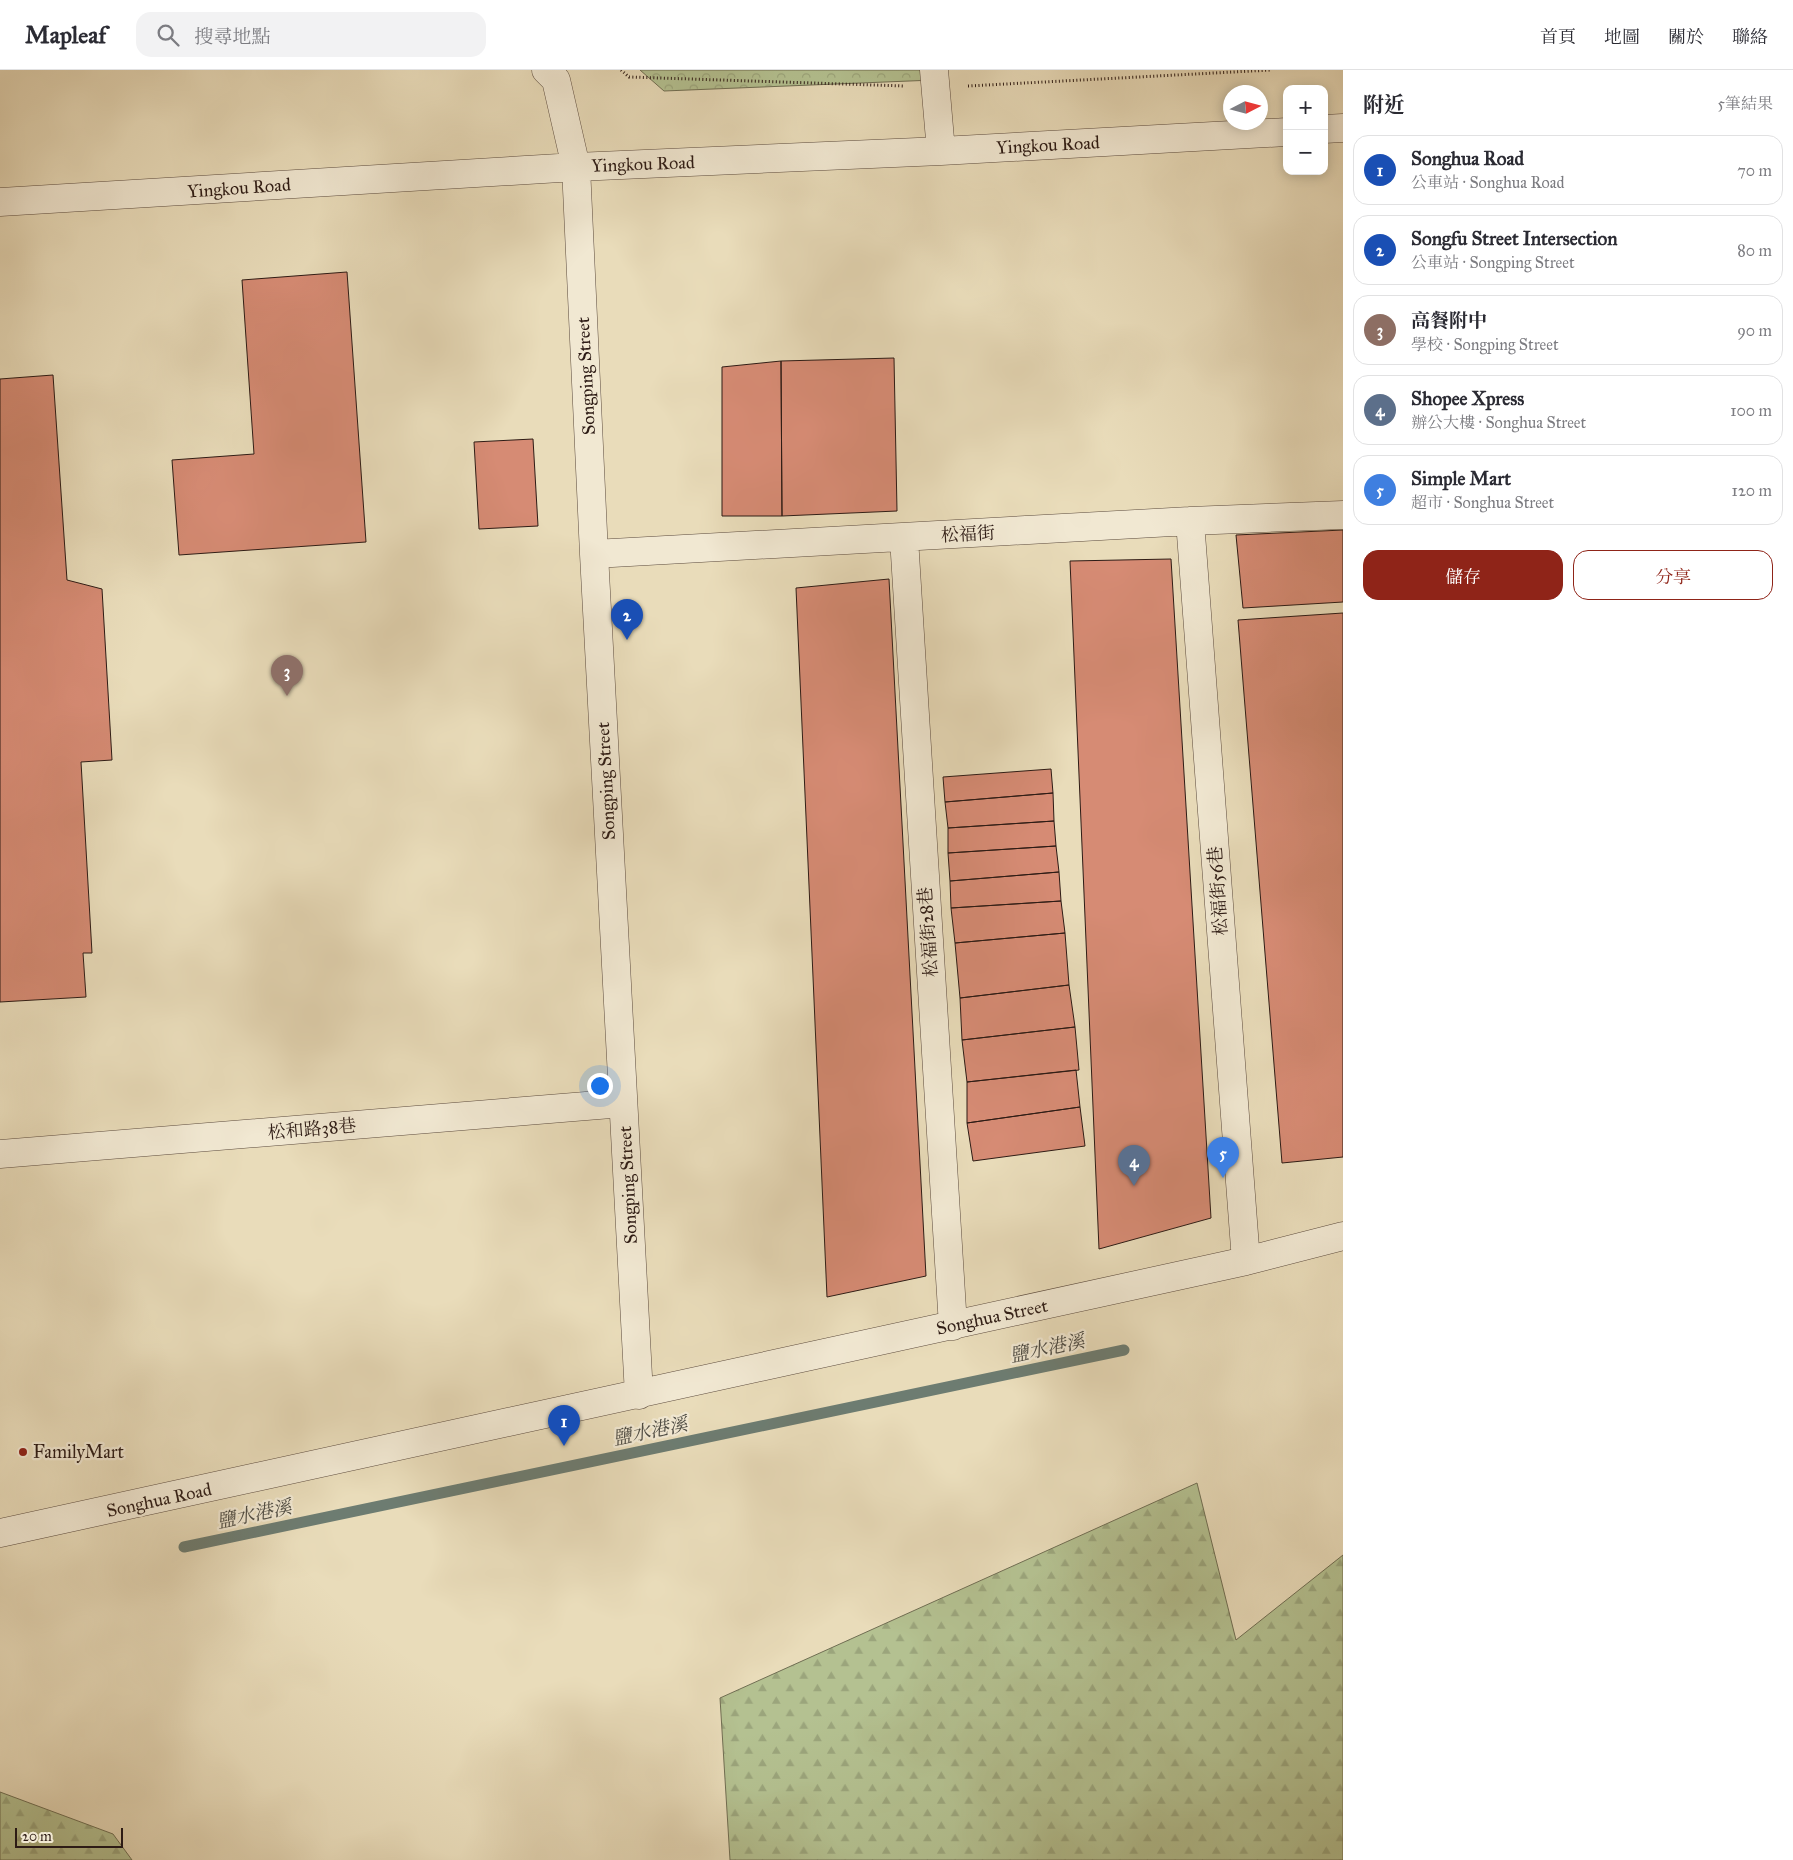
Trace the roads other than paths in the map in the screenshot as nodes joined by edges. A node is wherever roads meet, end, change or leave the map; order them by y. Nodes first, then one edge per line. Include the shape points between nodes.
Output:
1 (546, 70) edge
2 (935, 79) edge
3 (1343, 128) edge
4 (1328, 129) edge
5 (1283, 132) edge
6 (941, 150) junction
7 (576, 167) junction
8 (0, 202) edge
9 (1343, 515) edge
10 (1190, 521) junction
11 (904, 538) junction
12 (594, 554) junction
13 (623, 1104) junction
14 (0, 1154) edge
15 (1343, 1236) edge
16 (1246, 1261) junction
17 (952, 1326) junction
18 (640, 1395) junction
19 (0, 1533) edge

1 - 7 street, Songping Street via 556,80
2 - 6 street
3 - 4 street
5 - 6 street, Yingkou Road
6 - 7 street, Yingkou Road
7 - 8 street, Yingkou Road
7 - 12 street, Songping Street
9 - 10 street, 松福街
10 - 11 street, 松福街
10 - 16 street, 松福街56巷
11 - 12 street, 松福街
11 - 17 street, 松福街28巷
12 - 13 street, Songping Street
13 - 14 street, 松和路38巷
13 - 18 street, Songping Street
15 - 16 street, Songhua Street
16 - 17 street, Songhua Street
17 - 18 street, Songhua Street
18 - 19 street, Songhua Road

